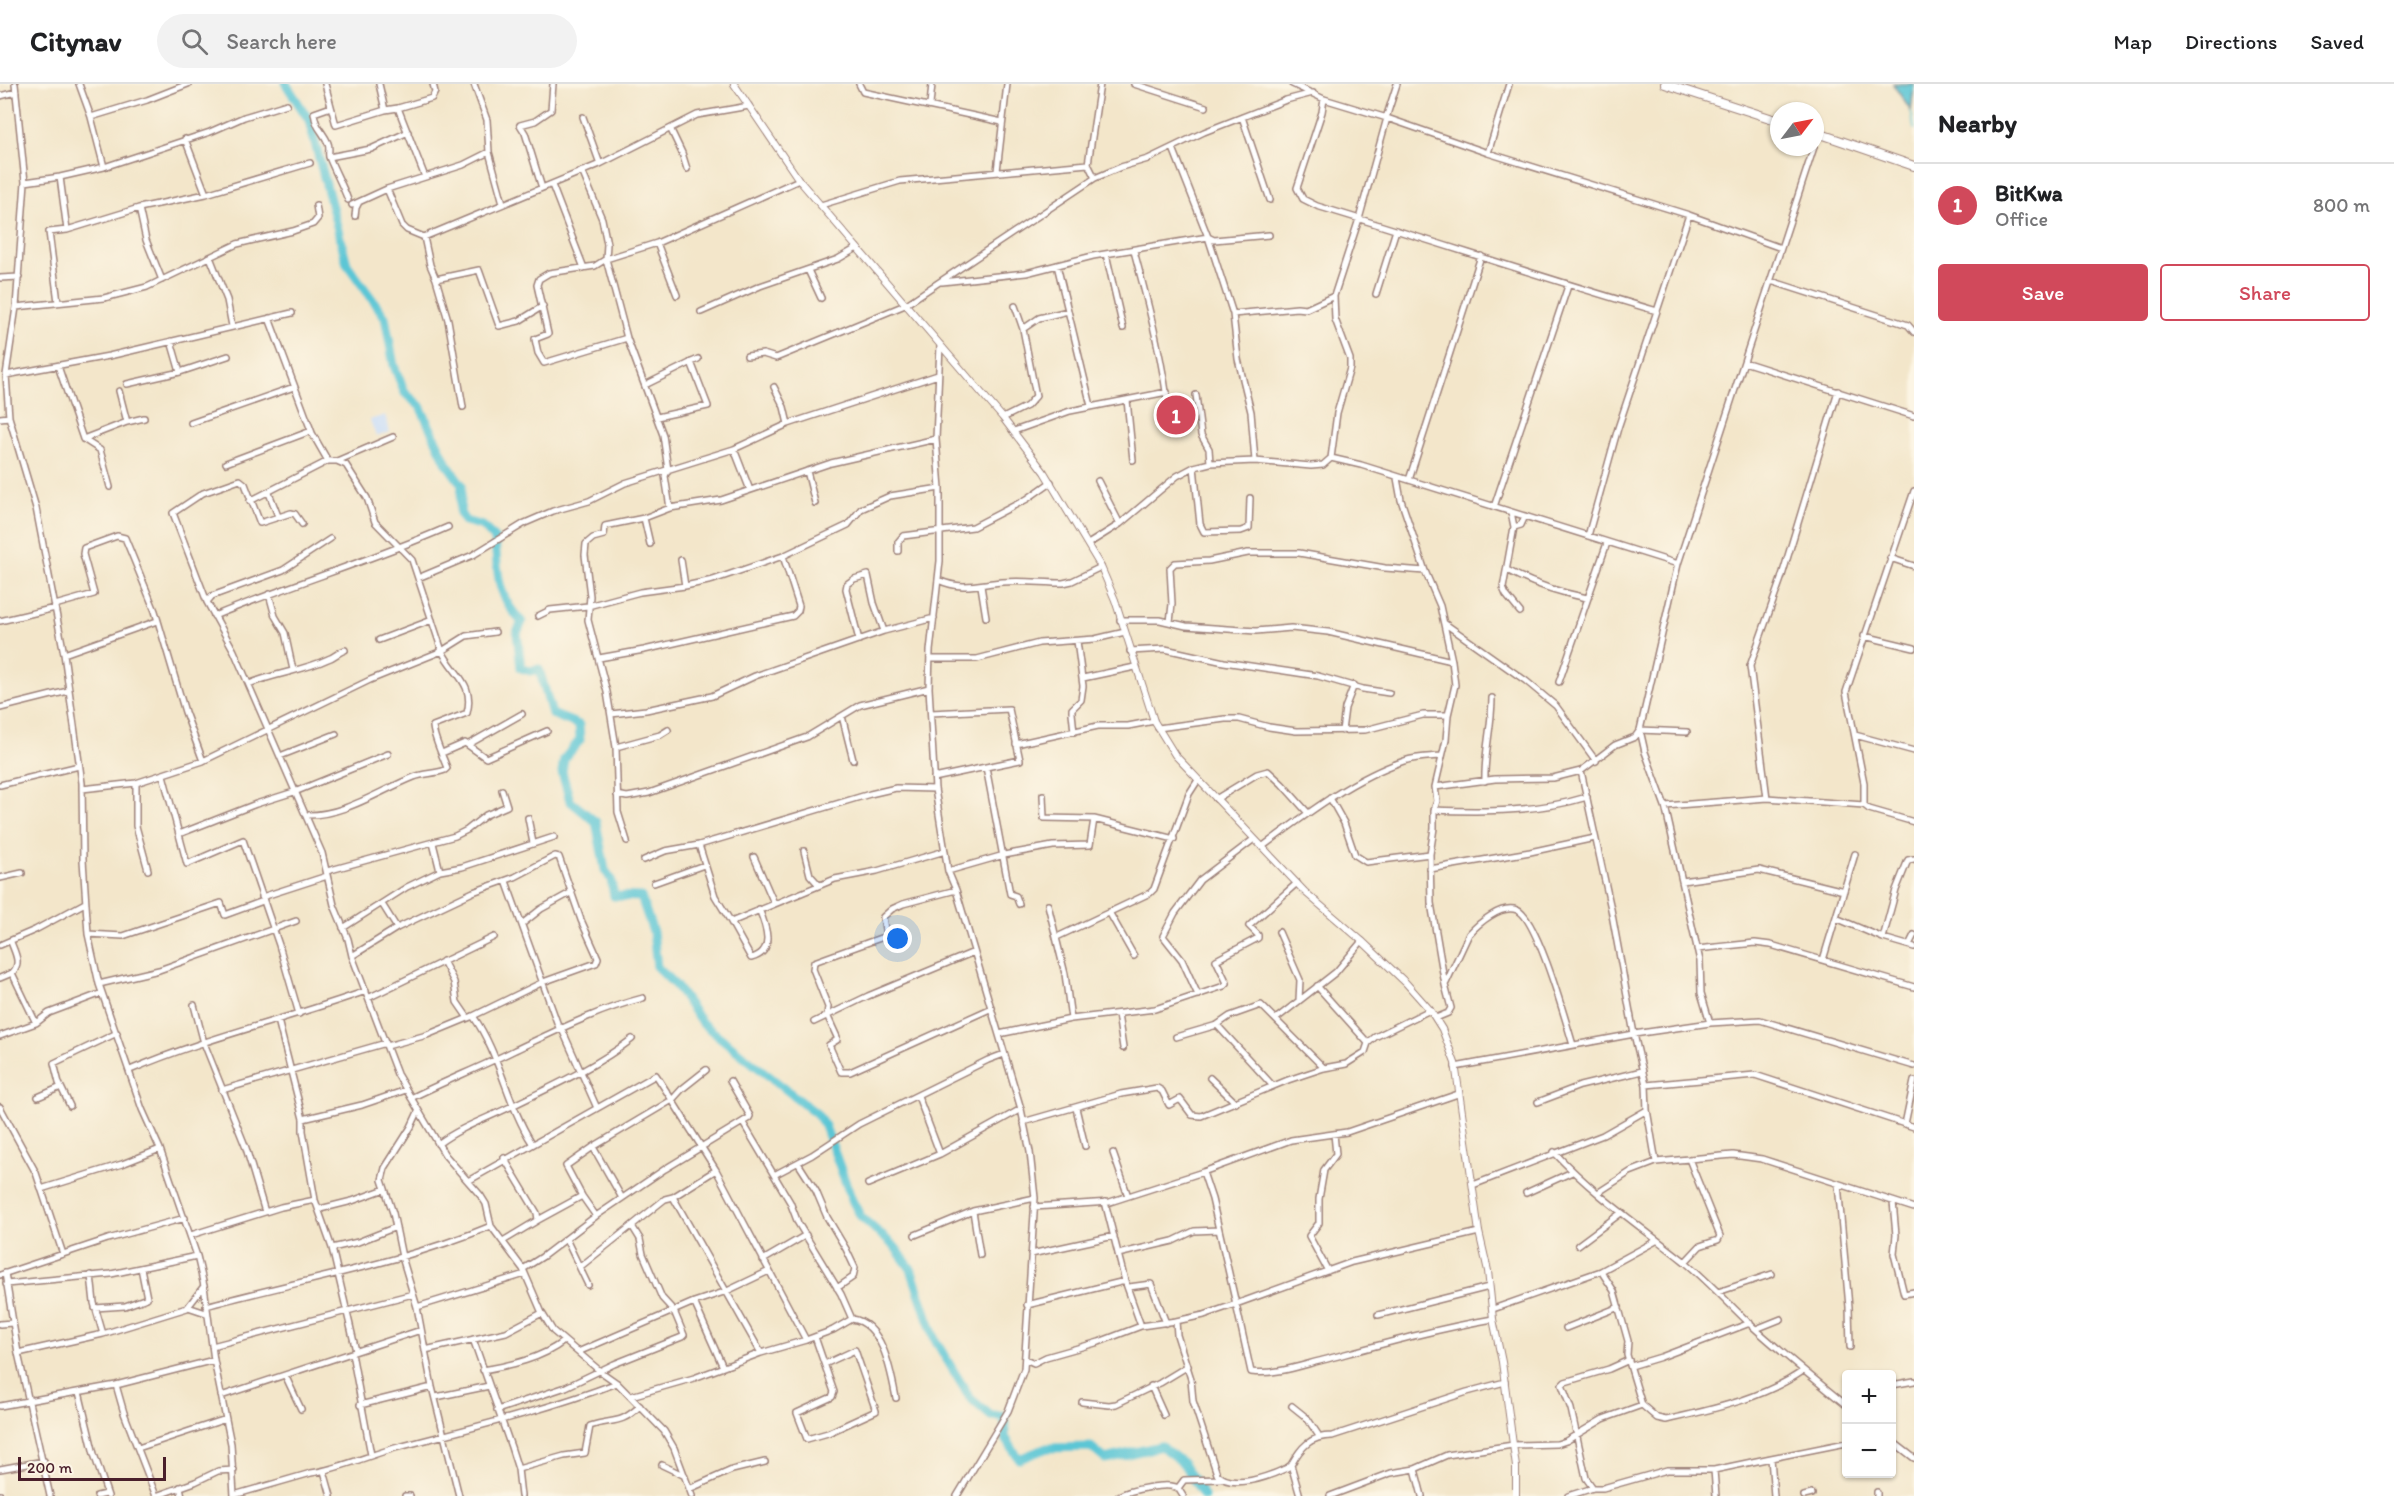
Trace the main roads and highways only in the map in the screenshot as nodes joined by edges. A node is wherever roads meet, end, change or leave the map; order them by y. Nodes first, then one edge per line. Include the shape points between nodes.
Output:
1 (1668, 85) edge
2 (1770, 118) edge
3 (1824, 135) edge
4 (1914, 166) edge

1 - 2 main road
3 - 4 main road

